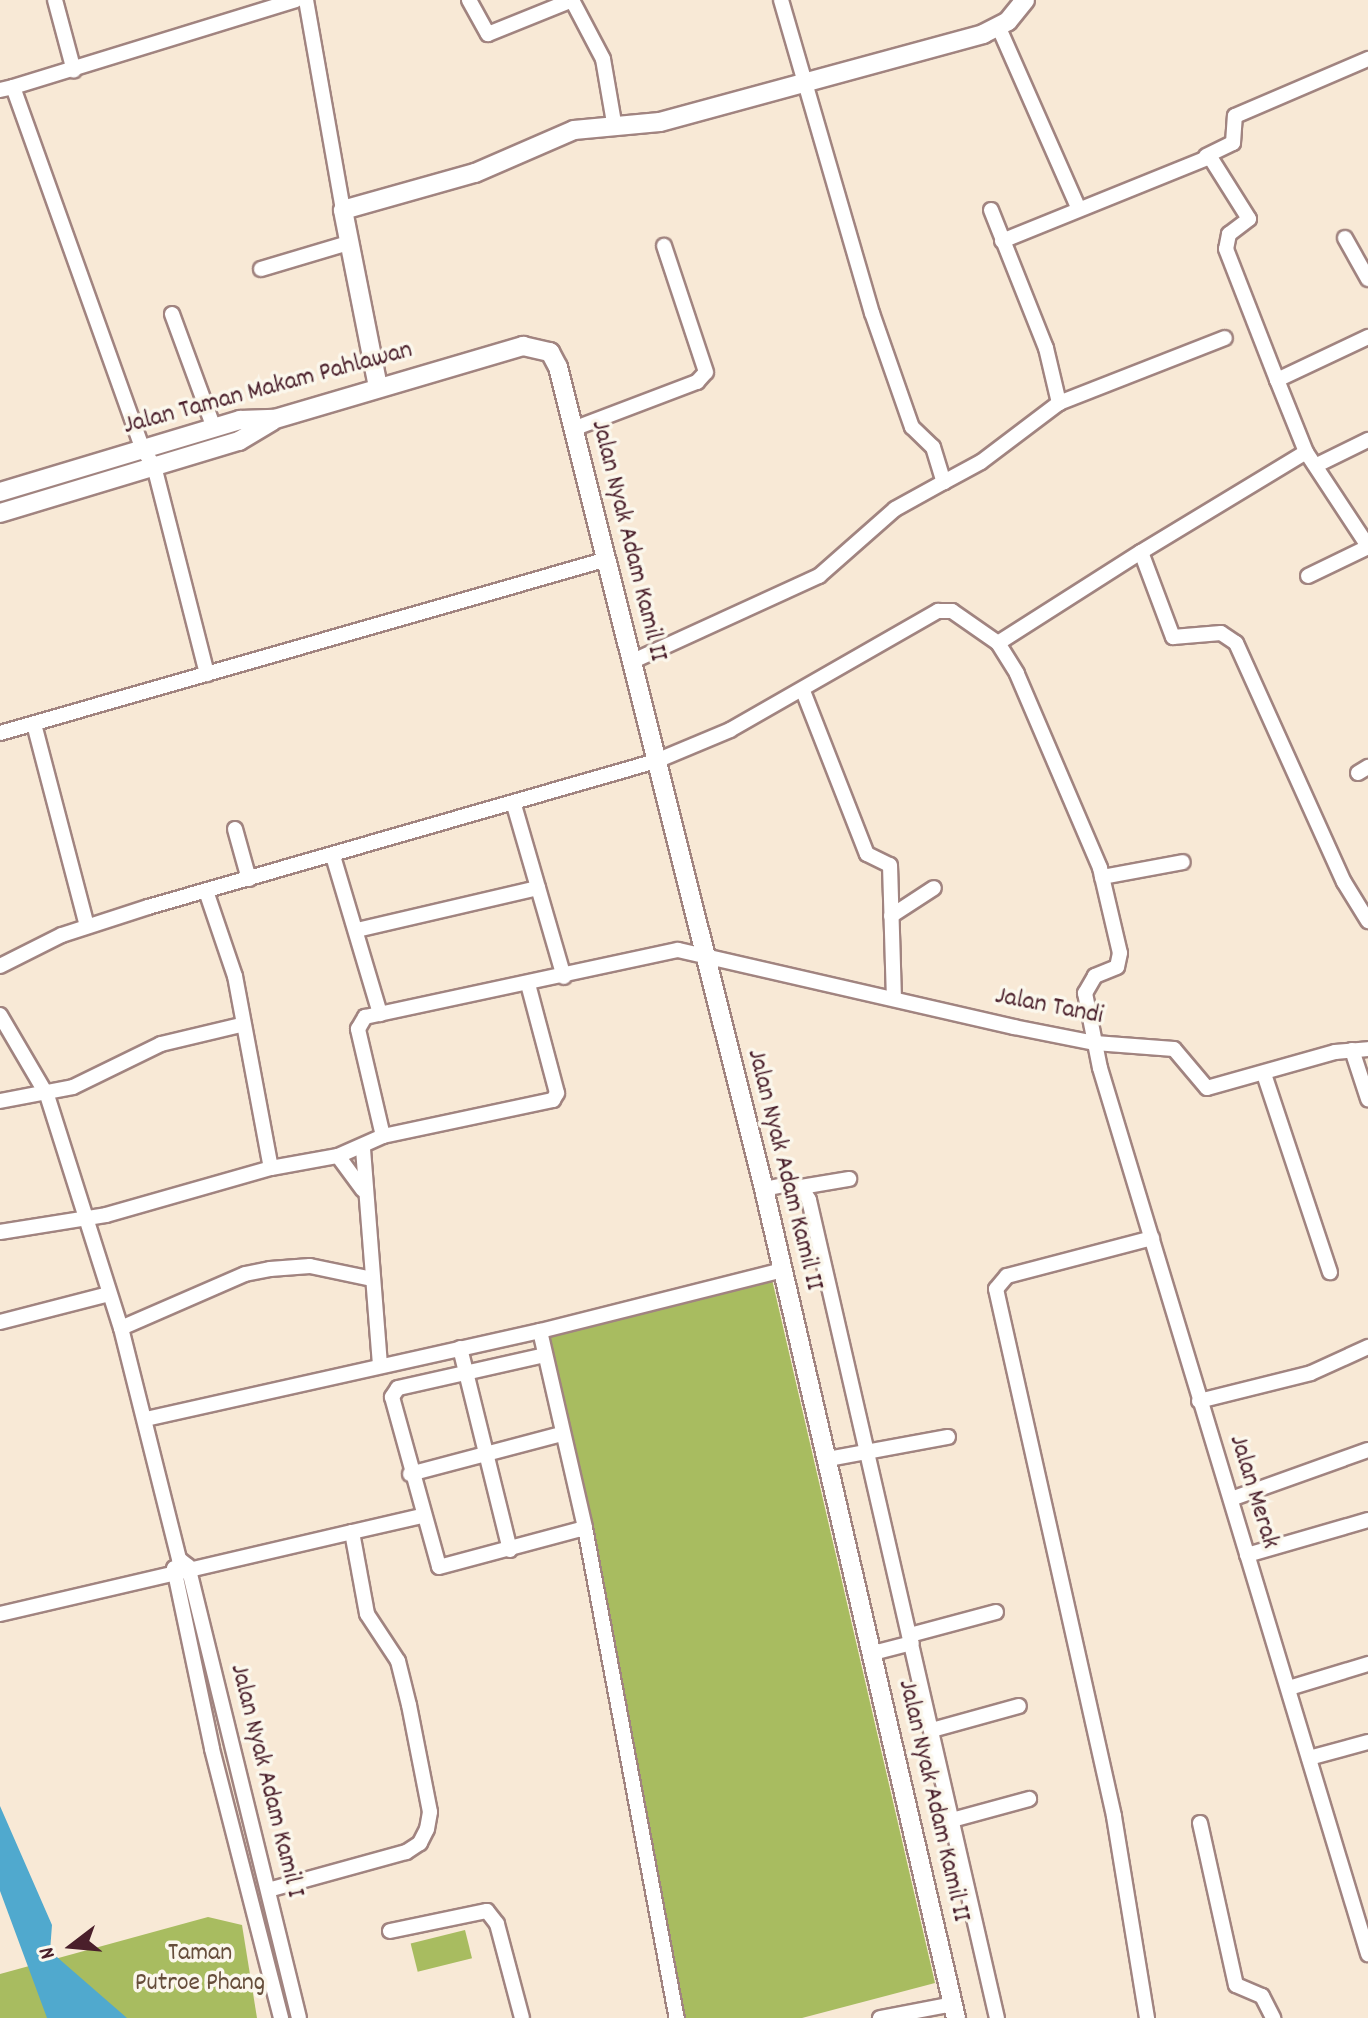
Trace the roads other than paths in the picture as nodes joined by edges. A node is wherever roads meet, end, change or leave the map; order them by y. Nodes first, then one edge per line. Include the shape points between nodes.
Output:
1 (55, 0) edge
2 (296, 0) edge
3 (306, 0) edge
4 (469, 0) edge
5 (781, 0) edge
6 (1025, 0) edge
7 (573, 1) edge
8 (999, 28) junction
9 (1368, 59) edge
10 (74, 71) junction
11 (806, 84) junction
12 (6, 89) edge
13 (614, 123) junction
14 (1206, 156) junction
15 (1078, 207) junction
16 (343, 210) junction
17 (991, 210) dead end
18 (1345, 238) dead end
19 (1002, 241) junction
20 (348, 243) junction
21 (664, 246) dead end
22 (261, 269) dead end
23 (1368, 279) edge
24 (172, 314) dead end
25 (1368, 337) edge
26 (1225, 338) dead end
27 (550, 352) joint
28 (1277, 380) junction
29 (378, 387) junction
30 (1059, 403) junction
31 (275, 419) junction
32 (214, 428) junction
33 (573, 429) junction
34 (1368, 440) edge
35 (143, 450) junction
36 (1306, 452) junction
37 (1319, 464) junction
38 (154, 466) junction
39 (944, 482) junction
40 (6, 490) edge
41 (9, 510) edge
42 (1368, 546) edge
43 (1141, 552) junction
44 (604, 560) junction
45 (1308, 576) dead end
46 (998, 643) junction
47 (631, 662) junction
48 (207, 674) junction
49 (803, 691) junction
50 (34, 724) junction
51 (0, 733) edge
52 (656, 761) junction
53 (514, 805) junction
54 (235, 829) dead end
55 (333, 856) junction
56 (1183, 862) dead end
57 (1102, 877) junction
58 (249, 879) junction
59 (538, 888) junction
60 (934, 888) dead end
61 (206, 891) junction
62 (891, 916) junction
63 (1368, 921) edge
64 (87, 926) junction
65 (357, 930) junction
66 (703, 953) junction
67 (0, 966) edge
68 (564, 977) junction
69 (528, 984) junction
70 (894, 996) junction
71 (380, 1014) junction
72 (0, 1015) edge
73 (241, 1025) junction
74 (1095, 1043) junction
75 (1368, 1049) edge
76 (1352, 1050) junction
77 (1264, 1074) junction
78 (47, 1095) junction
79 (1368, 1099) edge
80 (0, 1101) edge
81 (383, 1136) junction
82 (363, 1149) junction
83 (338, 1156) junction
84 (271, 1168) junction
85 (849, 1179) dead end
86 (801, 1187) junction
87 (764, 1189) junction
88 (363, 1191) junction
89 (84, 1216) junction
90 (0, 1232) edge
91 (1152, 1238) junction
92 (783, 1270) junction
93 (1330, 1272) dead end
94 (372, 1279) junction
95 (109, 1294) junction
96 (0, 1322) edge
97 (121, 1328) junction
98 (540, 1331) junction
99 (1368, 1347) edge
100 (460, 1348) junction
101 (545, 1355) junction
102 (380, 1363) junction
103 (466, 1371) junction
104 (1199, 1401) junction
105 (146, 1419) junction
106 (561, 1434) junction
107 (948, 1437) dead end
108 (869, 1450) junction
109 (1368, 1450) edge
110 (486, 1455) junction
111 (828, 1459) junction
112 (410, 1474) junction
113 (1231, 1499) junction
114 (422, 1516) junction
115 (1368, 1520) edge
116 (585, 1528) junction
117 (352, 1532) junction
118 (510, 1550) junction
119 (1247, 1555) junction
120 (183, 1562) junction
121 (172, 1574) junction
122 (996, 1612) dead end
123 (0, 1614) edge
124 (911, 1639) junction
125 (873, 1653) junction
126 (1368, 1664) edge
127 (1289, 1688) junction
128 (1019, 1706) dead end
129 (932, 1730) junction
130 (1368, 1742) edge
131 (1309, 1758) junction
132 (1029, 1799) dead end
133 (952, 1820) junction
134 (1200, 1823) dead end
135 (268, 1890) junction
136 (390, 1931) dead end
137 (1368, 1954) edge
138 (954, 2011) edge
139 (281, 2018) edge
140 (299, 2018) edge
141 (522, 2018) edge
142 (677, 2018) edge
143 (880, 2018) edge
144 (997, 2018) edge
145 (1147, 2018) edge
146 (1273, 2018) edge

1 - 10 street
2 - 10 street
3 - 16 street
4 - 7 street via 488,34
5 - 11 street
6 - 8 street
7 - 13 street via 603,59
8 - 11 street
8 - 15 street
9 - 14 street via 1235,116 1233,143
10 - 12 street
11 - 13 street via 660,122
11 - 39 street via 872,313 912,427 933,447
12 - 35 street
13 - 16 street via 574,130 475,173
14 - 15 street
14 - 28 street via 1249,219 1229,234 1226,249
15 - 19 street
16 - 20 street
17 - 19 street
18 - 23 street
19 - 30 street via 1046,348
20 - 22 street
20 - 29 street
21 - 33 street via 706,372 697,382
24 - 32 street
25 - 28 street
26 - 30 street
27 - 29 street, Jalan Taman Makam Pahlawan via 523,346
27 - 33 street, Jalan Nyak Adam Kamil II
28 - 36 street
29 - 31 street, Jalan Taman Makam Pahlawan
30 - 39 street via 981,462
31 - 32 street, Jalan Taman Makam Pahlawan
31 - 38 street via 239,441
32 - 35 street, Jalan Taman Makam Pahlawan
33 - 44 street, Jalan Nyak Adam Kamil II
34 - 37 street
35 - 38 street
35 - 40 street, Jalan Taman Makam Pahlawan
36 - 37 street
36 - 43 street
37 - 42 street
38 - 41 street
38 - 48 street
39 - 47 street via 895,509 819,576
40 - 41 street
42 - 45 street
43 - 46 street
43 - 63 street via 1173,637 1221,633 1236,643 1344,882
44 - 47 street, Jalan Nyak Adam Kamil II
44 - 48 street
46 - 49 street via 967,619 938,611
46 - 57 street via 1046,738
47 - 52 street, Jalan Nyak Adam Kamil II
48 - 50 street
49 - 52 street
49 - 62 street via 867,854 890,865
50 - 51 street
50 - 64 street
52 - 53 street
52 - 66 street, Jalan Nyak Adam Kamil II
53 - 55 street
53 - 59 street
54 - 58 street
55 - 58 street
55 - 65 street
56 - 57 street
57 - 74 street, Jalan Merak via 1120,953 1117,967 1087,985
58 - 61 street
59 - 65 street
59 - 68 street
60 - 62 street
61 - 64 street
61 - 73 street via 227,941
62 - 70 street
64 - 67 street
65 - 71 street
66 - 68 street, Jalan Tandi via 678,950
66 - 70 street, Jalan Tandi
66 - 87 street, Jalan Nyak Adam Kamil II
68 - 69 street, Jalan Tandi
69 - 71 street, Jalan Tandi
69 - 81 street via 557,1093 553,1100
70 - 74 street, Jalan Tandi
71 - 81 street via 361,1020 358,1029
72 - 78 street, Jalan Nyak Adam Kamil I
73 - 78 street via 161,1044 106,1073
73 - 84 street
74 - 77 street, Jalan Tandi via 1174,1049 1207,1088
74 - 91 street, Jalan Merak
75 - 76 street, Jalan Tandi
76 - 77 street, Jalan Tandi
76 - 79 street
77 - 93 street
78 - 80 street
78 - 89 street, Jalan Nyak Adam Kamil I
81 - 82 street
82 - 83 street
82 - 88 street
83 - 84 street
83 - 88 street
84 - 89 street via 177,1197
85 - 86 street
86 - 87 street
86 - 108 street
87 - 92 street, Jalan Nyak Adam Kamil II
88 - 94 street
89 - 90 street
89 - 95 street, Jalan Nyak Adam Kamil I
91 - 104 street, Jalan Merak
91 - 145 street via 1007,1276 996,1289 1114,1816
92 - 98 street
92 - 111 street, Jalan Nyak Adam Kamil II
94 - 97 street via 310,1266 257,1272
94 - 102 street
95 - 96 street
95 - 97 street, Jalan Nyak Adam Kamil I
97 - 105 street, Jalan Nyak Adam Kamil I
98 - 100 street
98 - 101 street
99 - 104 street via 1311,1373
100 - 102 street
100 - 103 street
101 - 103 street
101 - 106 street
102 - 105 street
103 - 110 street
103 - 112 street via 392,1391
104 - 113 street, Jalan Merak
105 - 120 street, Jalan Nyak Adam Kamil I
106 - 110 street
106 - 116 street
107 - 108 street
108 - 111 street
108 - 124 street
109 - 113 street
110 - 112 street
110 - 118 street
111 - 125 street, Jalan Nyak Adam Kamil II
112 - 114 street
113 - 119 street, Jalan Merak
114 - 117 street
114 - 118 street via 439,1567
115 - 119 street
116 - 118 street
116 - 142 street
117 - 120 street
117 - 135 street via 367,1614 398,1661 430,1812 427,1829 420,1843 406,1852
119 - 127 street, Jalan Merak
120 - 121 street
120 - 135 street, Jalan Nyak Adam Kamil I
121 - 123 street
121 - 139 street, Jalan Nyak Adam Kamil I
122 - 124 street
124 - 125 street
124 - 129 street
125 - 138 street, Jalan Nyak Adam Kamil II
126 - 127 street
127 - 131 street, Jalan Merak
128 - 129 street
129 - 133 street
130 - 131 street
131 - 137 street, Jalan Merak
132 - 133 street
133 - 144 street
134 - 146 street via 1236,1985 1262,1996
135 - 140 street, Jalan Nyak Adam Kamil I
136 - 141 street via 487,1911 497,1924
138 - 143 street

